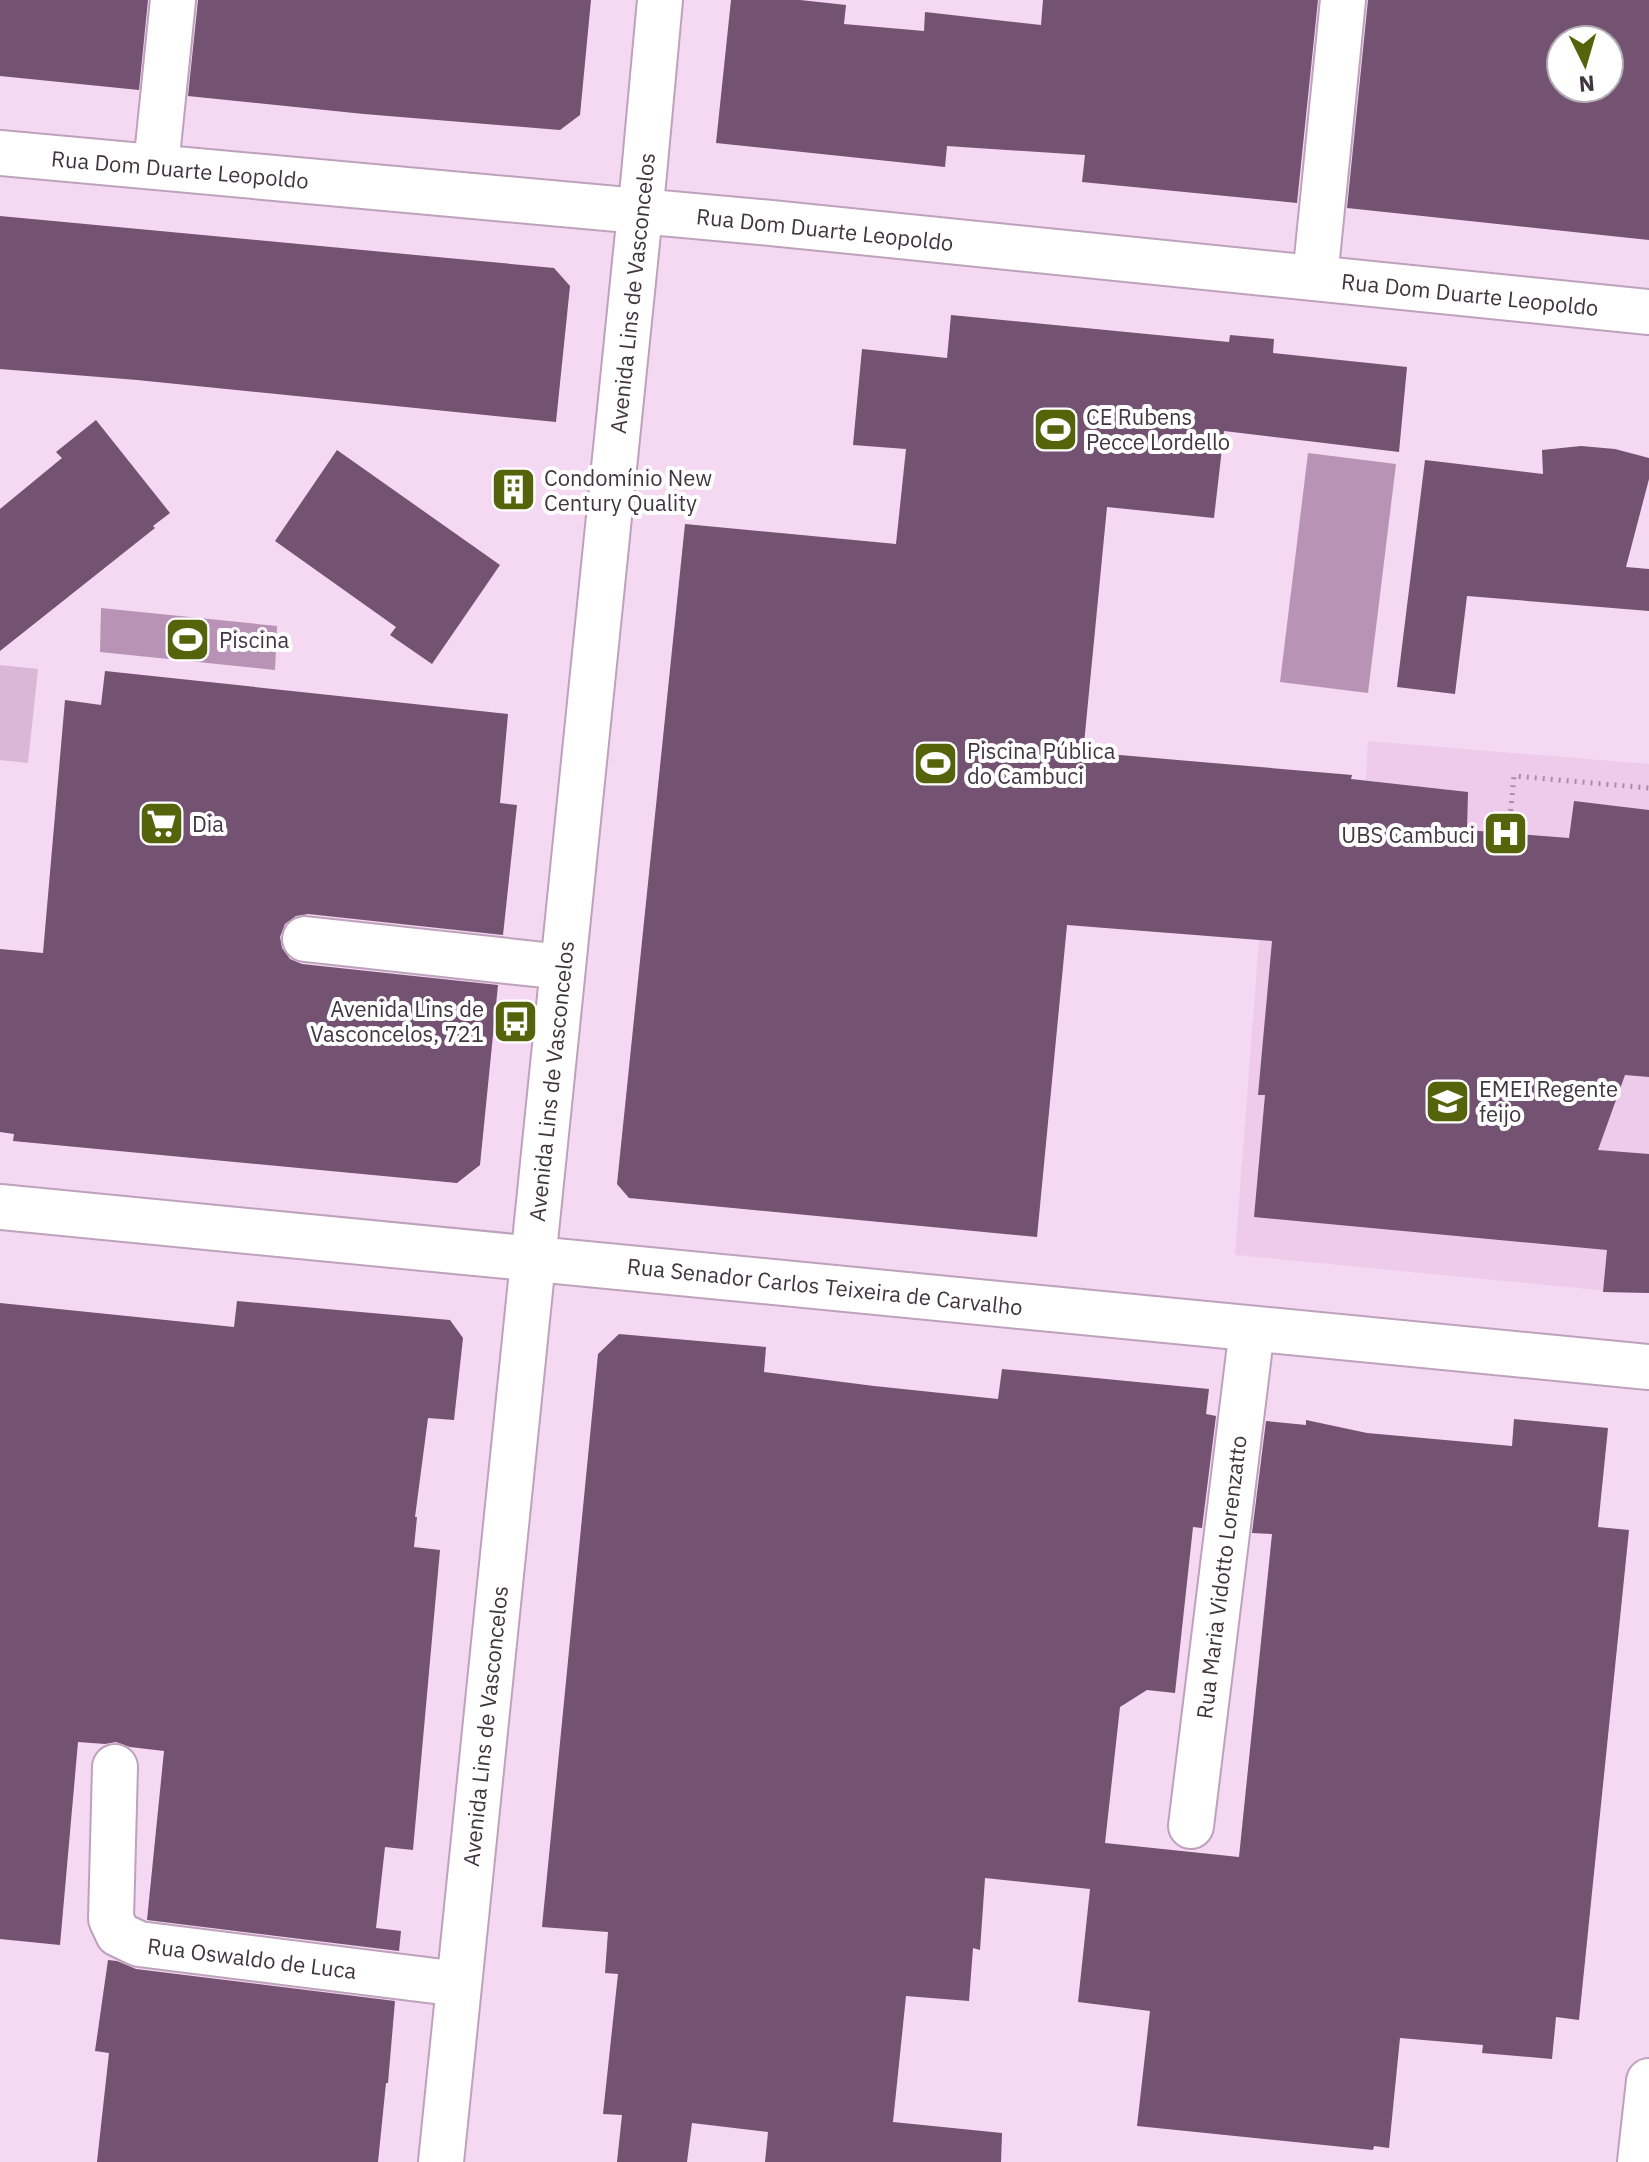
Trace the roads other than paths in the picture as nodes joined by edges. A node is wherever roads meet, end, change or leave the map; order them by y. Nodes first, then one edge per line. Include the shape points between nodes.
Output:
1 (173, 0) edge
2 (660, 0) edge
3 (1343, 0) edge
4 (0, 153) edge
5 (156, 166) junction
6 (641, 211) junction
7 (1315, 278) junction
8 (1649, 312) edge
9 (305, 939) dead end
10 (563, 967) junction
11 (0, 1207) edge
12 (534, 1258) junction
13 (1252, 1329) junction
14 (1649, 1367) edge
15 (115, 1767) dead end
16 (1191, 1826) dead end
17 (459, 1984) junction
18 (1649, 2081) edge
19 (441, 2162) edge
20 (1640, 2162) edge

1 - 5 street
2 - 6 street, Avenida Lins de Vasconcelos
3 - 7 street
4 - 5 street, Rua Dom Duarte Leopoldo
5 - 6 street, Rua Dom Duarte Leopoldo
6 - 7 street, Rua Dom Duarte Leopoldo
6 - 10 street, Avenida Lins de Vasconcelos
7 - 8 street, Rua Dom Duarte Leopoldo
9 - 10 street
10 - 12 street, Avenida Lins de Vasconcelos
11 - 12 street, Rua Senador Carlos Teixeira de Carvalho
12 - 13 street, Rua Senador Carlos Teixeira de Carvalho
12 - 17 street, Avenida Lins de Vasconcelos
13 - 14 street, Rua Senador Carlos Teixeira de Carvalho
13 - 16 street, Rua Maria Vidotto Lorenzatto
15 - 17 street, Rua Oswaldo de Luca via 111,1919 118,1934 139,1944
17 - 19 street, Avenida Lins de Vasconcelos
18 - 20 street

